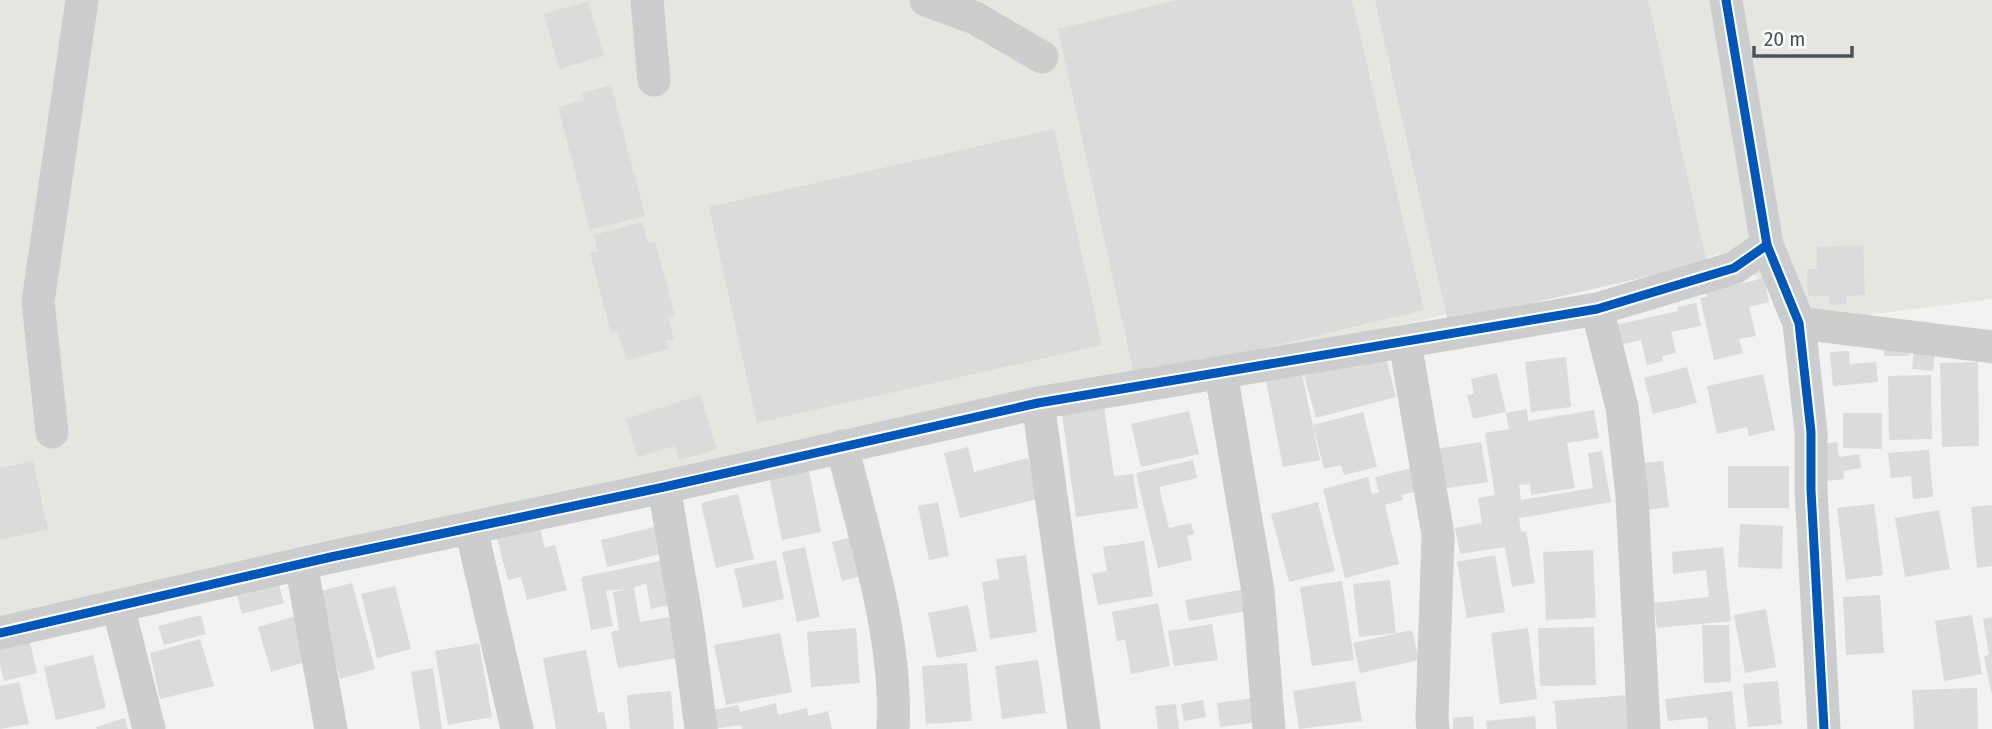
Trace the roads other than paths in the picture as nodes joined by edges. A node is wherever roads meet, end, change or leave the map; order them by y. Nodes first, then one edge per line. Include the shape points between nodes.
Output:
1 (82, 0) edge
2 (647, 0) edge
3 (926, 0) edge
4 (1726, 0) edge
5 (1042, 57) dead end
6 (654, 80) dead end
7 (1767, 245) junction
8 (1597, 309) junction
9 (1799, 323) junction
10 (1405, 342) junction
11 (1992, 346) edge
12 (1221, 373) junction
13 (1038, 403) junction
14 (52, 432) dead end
15 (842, 446) junction
16 (664, 486) junction
17 (471, 528) junction
18 (300, 564) junction
19 (118, 606) junction
20 (0, 633) edge
21 (149, 729) edge
22 (331, 729) edge
23 (517, 729) edge
24 (701, 729) edge
25 (893, 729) edge
26 (1084, 729) edge
27 (1269, 729) edge
28 (1433, 729) edge
29 (1644, 729) edge
30 (1824, 729) edge

1 - 14 street via 38,302
2 - 6 street
3 - 5 street via 975,18
4 - 7 street
7 - 8 street via 1734,268
7 - 9 street
8 - 10 street
8 - 29 street via 1625,432
9 - 11 street
9 - 30 street via 1811,432
10 - 12 street
10 - 28 street via 1438,535
12 - 13 street
12 - 27 street via 1258,591
13 - 15 street
13 - 26 street
15 - 16 street
15 - 25 street via 894,674
16 - 17 street
16 - 24 street
17 - 18 street
17 - 23 street
18 - 19 street
18 - 22 street
19 - 20 street
19 - 21 street

